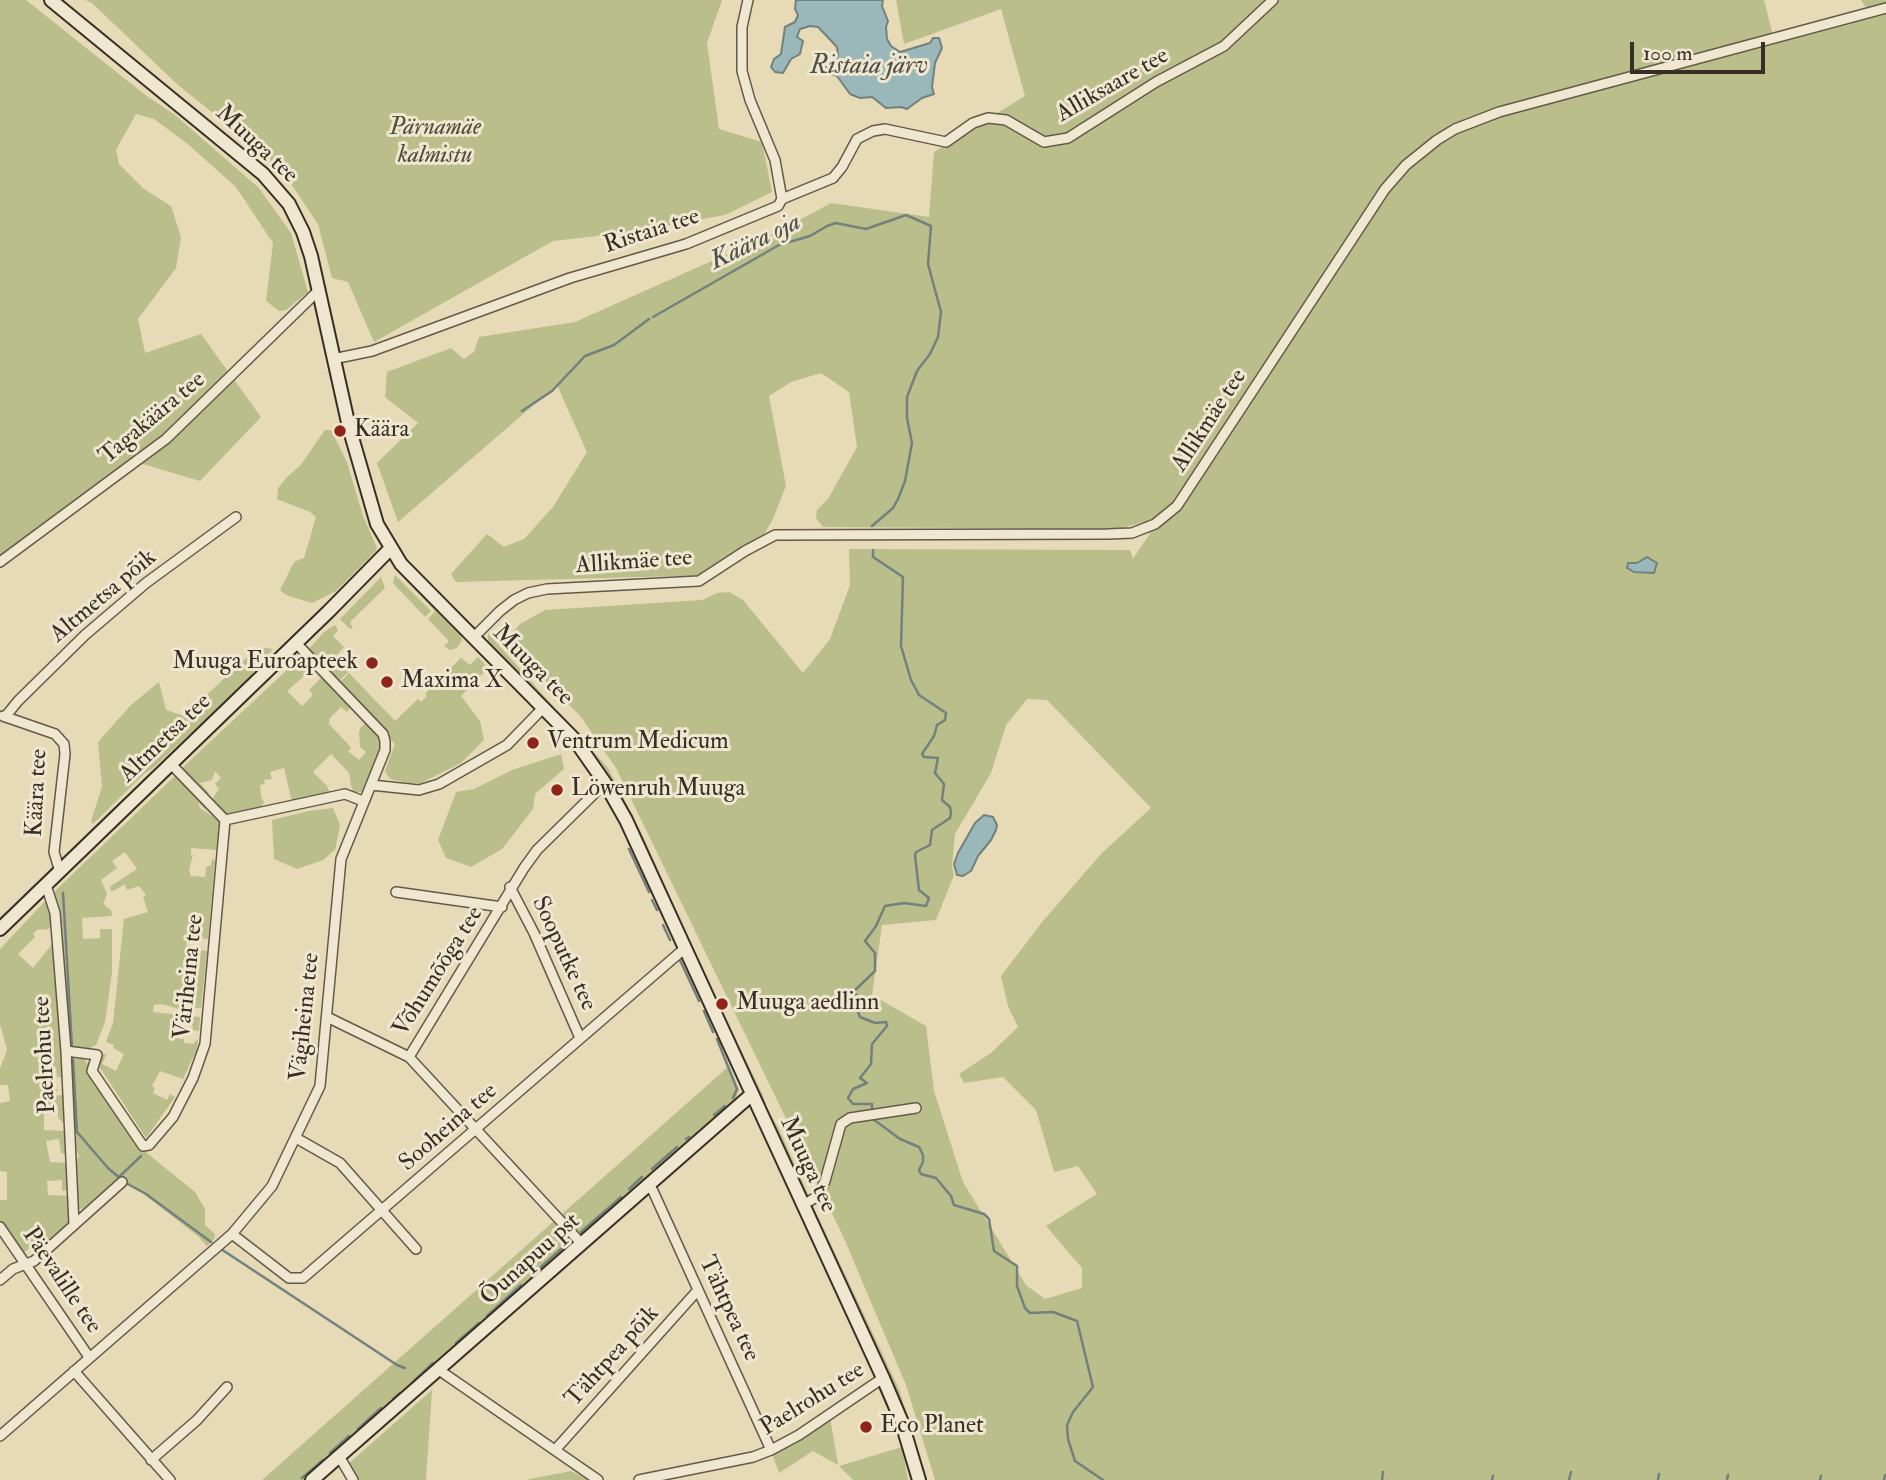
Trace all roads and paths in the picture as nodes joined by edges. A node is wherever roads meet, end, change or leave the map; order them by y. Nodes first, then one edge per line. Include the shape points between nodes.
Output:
1 (51, 0) edge
2 (748, 0) edge
3 (1273, 0) edge
4 (1886, 8) edge
5 (782, 199) junction
6 (319, 290) junction
7 (333, 359) junction
8 (236, 517) dead end
9 (390, 549) junction
10 (0, 562) edge
11 (474, 638) junction
12 (296, 643) junction
13 (544, 707) junction
14 (3, 716) edge
15 (170, 764) junction
16 (605, 783) junction
17 (372, 785) junction
18 (363, 801) junction
19 (225, 820) junction
20 (60, 872) junction
21 (46, 885) junction
22 (510, 887) junction
23 (396, 892) dead end
24 (502, 906) junction
25 (0, 929) edge
26 (684, 949) junction
27 (327, 1017) junction
28 (580, 1038) junction
29 (66, 1051) junction
30 (410, 1057) junction
31 (751, 1095) junction
32 (916, 1108) dead end
33 (475, 1130) junction
34 (296, 1138) junction
35 (122, 1182) dead end
36 (648, 1184) junction
37 (803, 1205) junction
38 (383, 1211) junction
39 (74, 1225) junction
40 (0, 1227) edge
41 (232, 1234) junction
42 (582, 1243) junction
43 (416, 1249) dead end
44 (26, 1264) junction
45 (0, 1280) edge
46 (698, 1290) junction
47 (89, 1357) junction
48 (439, 1370) junction
49 (74, 1371) junction
50 (883, 1378) junction
51 (228, 1387) dead end
52 (0, 1436) edge
53 (556, 1449) junction
54 (771, 1450) junction
55 (339, 1456) junction
56 (151, 1460) junction
57 (170, 1480) edge
58 (312, 1480) edge
59 (352, 1480) edge
60 (598, 1480) edge
61 (639, 1480) edge
62 (919, 1480) edge

1 - 6 main road, Muuga tee via 263,174 289,204 303,232
2 - 5 street via 742,27 742,71 775,160
3 - 5 street, Alliksaare tee via 1224,46 1156,82 1068,138 1044,142 1006,120 988,118 946,142 885,129 873,131 858,139 833,178
4 - 11 street, Allikmäe tee via 1499,112 1437,140 1385,189 1177,506 1145,528 1108,534 775,535 699,581 528,593 500,611
5 - 7 street, Ristaia tee via 778,206 686,244 570,278 372,351
6 - 7 main road, Muuga tee
6 - 10 street, Tagakäära tee via 166,439
7 - 9 main road, Muuga tee via 368,499
8 - 14 street, Altmetsa põik via 85,635
9 - 11 main road, Muuga tee
9 - 12 main road, Altmetsa tee
11 - 13 main road, Muuga tee
12 - 15 main road, Altmetsa tee
12 - 17 street, Vägiheina tee via 383,734 385,750
13 - 16 main road, Muuga tee via 575,740
13 - 17 street via 507,746 439,784 419,790
14 - 20 street, Käära tee via 55,734 64,744 54,852
15 - 19 street
15 - 20 main road, Altmetsa tee
16 - 22 street, Võhumõõga tee via 537,850
16 - 26 main road, Muuga tee
17 - 18 street, Vägiheina tee
18 - 19 street via 345,794
18 - 27 street, Vägiheina tee via 341,859
19 - 29 street, Väriheina tee via 205,1044 173,1117 143,1146 92,1071 97,1055
20 - 21 main road, Altmetsa tee
21 - 25 main road, Altmetsa tee
21 - 29 street, Paelrohu tee via 55,913
22 - 24 street, Võhumõõga tee
22 - 28 street, Sooputke tee
23 - 24 street, Võhumõõga tee
24 - 30 street, Võhumõõga tee
26 - 28 street, Sooheina tee
26 - 31 main road, Muuga tee
27 - 30 street
27 - 34 street, Vägiheina tee via 320,1086
28 - 33 street, Sooheina tee
29 - 39 street, Paelrohu tee
30 - 33 street
31 - 36 main road, Õunapuu pst
31 - 37 main road, Muuga tee
32 - 37 street via 850,1118 841,1124 822,1188
33 - 38 street, Sooheina tee
33 - 42 street
34 - 38 street via 340,1163
34 - 41 street, Vägiheina tee via 272,1186
35 - 39 street
36 - 42 main road, Õunapuu pst
36 - 46 street, Tähtpea tee
37 - 50 main road, Muuga tee
38 - 41 street, Sooheina tee via 297,1280
38 - 43 street
39 - 44 street
40 - 44 street, Päevalille tee
41 - 47 street, Vägiheina tee
42 - 48 main road, Õunapuu pst
44 - 45 street
44 - 47 street, Päevalille tee
46 - 53 street, Tähtpea põik
46 - 54 street, Tähtpea tee
47 - 49 street, Vägiheina tee
48 - 53 street
48 - 55 main road, Õunapuu pst
49 - 52 street, Vägiheina tee
49 - 56 street, Päevalille tee
50 - 54 street, Paelrohu tee
50 - 62 main road, Muuga tee
51 - 56 street
53 - 60 street
54 - 61 street, Paelrohu tee
55 - 58 main road, Õunapuu pst
55 - 59 street
56 - 57 street, Päevalille tee

